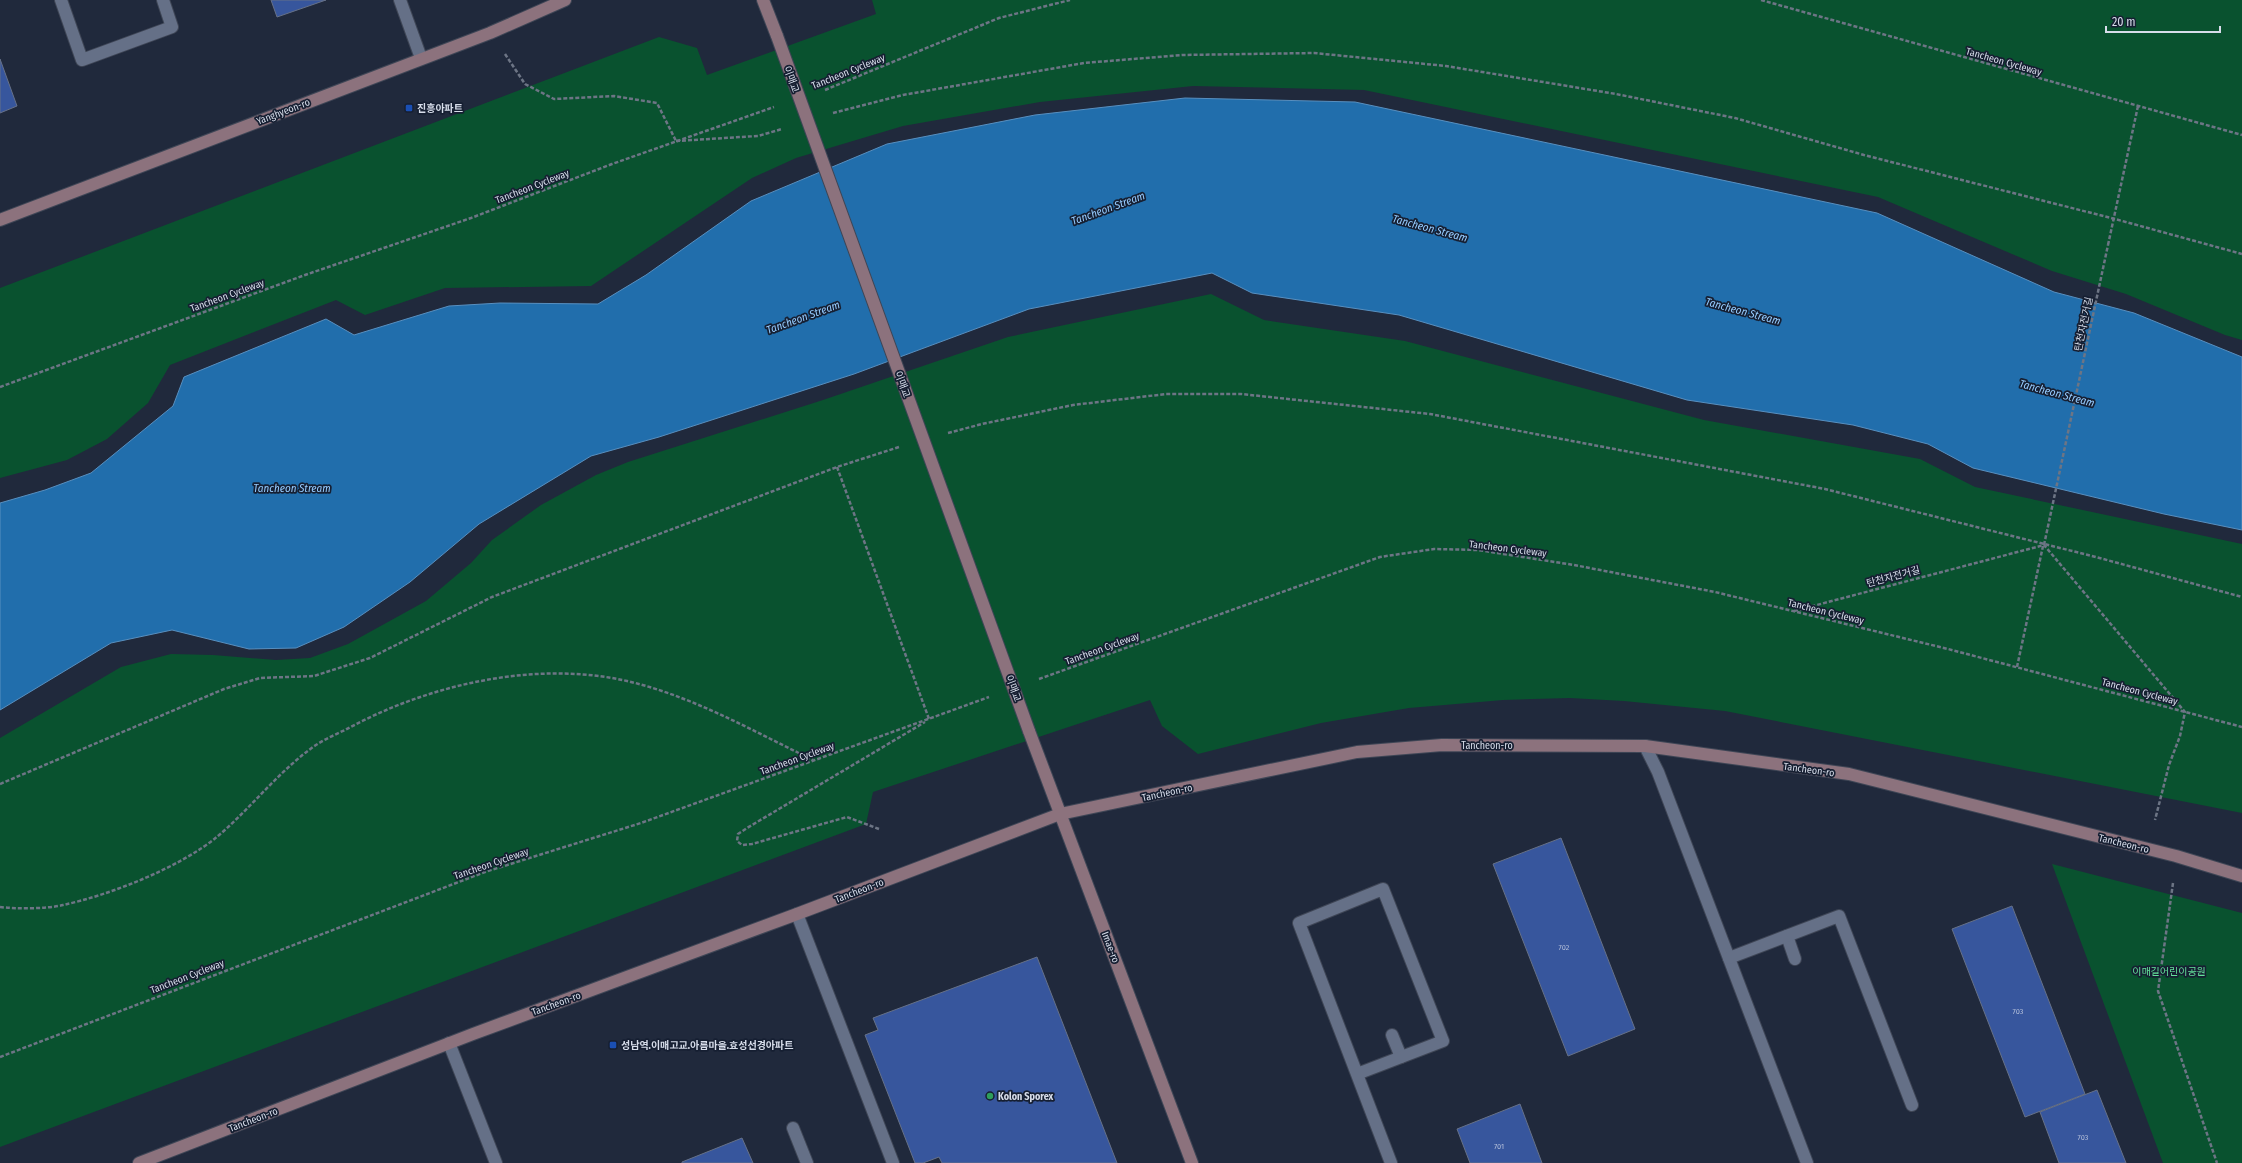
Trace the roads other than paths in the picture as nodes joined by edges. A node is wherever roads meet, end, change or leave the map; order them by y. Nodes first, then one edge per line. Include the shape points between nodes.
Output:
1 (61, 0) edge
2 (163, 0) edge
3 (400, 0) edge
4 (565, 0) edge
5 (763, 0) edge
6 (421, 58) junction
7 (0, 220) edge
8 (1029, 731) joint
9 (1645, 746) junction
10 (1060, 814) junction
11 (2242, 876) edge
12 (798, 914) junction
13 (1786, 936) junction
14 (1729, 958) junction
15 (1795, 959) dead end
16 (1392, 1035) dead end
17 (449, 1043) junction
18 (1401, 1058) junction
19 (1357, 1074) junction
20 (1912, 1105) dead end
21 (793, 1128) dead end
22 (139, 1163) edge
23 (496, 1163) edge
24 (807, 1163) edge
25 (893, 1163) edge
26 (1192, 1163) edge
27 (1391, 1163) edge
28 (1807, 1163) edge

1 - 2 street via 82,60 172,27
3 - 6 street
4 - 6 main road, Yanghyeon-ro via 490,33
5 - 8 main road, 이매교, bridge
6 - 7 main road, Yanghyeon-ro
8 - 10 main road, Imae-ro
9 - 10 main road, Tancheon-ro via 1442,745 1357,752
9 - 11 main road, Tancheon-ro via 1849,774 2176,856
9 - 14 street via 1658,772
10 - 12 main road, Tancheon-ro
10 - 26 main road, Imae-ro
12 - 17 main road, Tancheon-ro
12 - 25 street
13 - 14 street
13 - 15 street
13 - 20 street via 1839,916
14 - 28 street
16 - 18 street
17 - 22 main road, Tancheon-ro
17 - 23 street
18 - 19 street
18 - 19 street via 1443,1041 1383,889 1299,923
19 - 27 street
21 - 24 street

